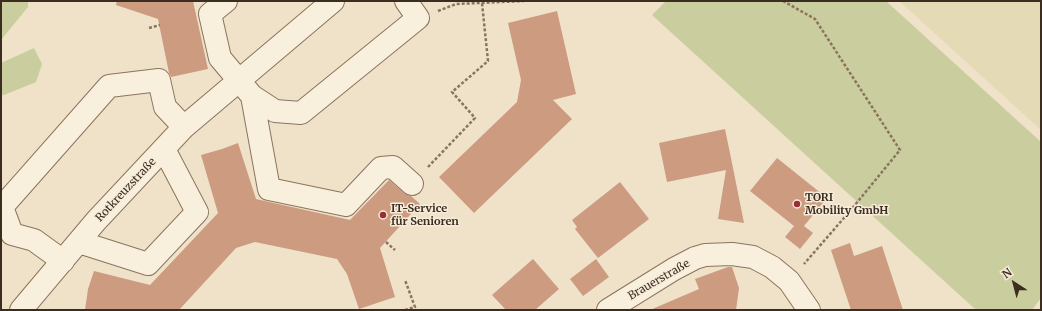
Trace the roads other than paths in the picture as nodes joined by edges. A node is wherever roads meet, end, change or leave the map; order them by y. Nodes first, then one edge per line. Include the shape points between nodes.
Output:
1 (226, 1) edge
2 (333, 1) edge
3 (412, 10) edge
4 (246, 88) junction
5 (184, 127) junction
6 (164, 149) junction
7 (412, 184) road end
8 (79, 242) junction
9 (63, 261) junction
10 (21, 310) edge
11 (608, 310) edge
12 (809, 310) edge

1 - 4 street via 210,14 220,58
2 - 4 street, Rotkreuzstraße
3 - 4 street via 301,113 274,111
4 - 5 street, Rotkreuzstraße
4 - 7 street via 269,189 346,205 382,168 393,167
5 - 6 street, Rotkreuzstraße
5 - 9 street via 165,107 159,80 109,86 2,208 12,234 34,240
6 - 8 street, Rotkreuzstraße
6 - 8 street via 197,212 148,264
8 - 9 street, Rotkreuzstraße
9 - 10 street, Rotkreuzstraße
11 - 12 street, Brauerstraße via 695,258 732,254 753,257 772,266 789,281

